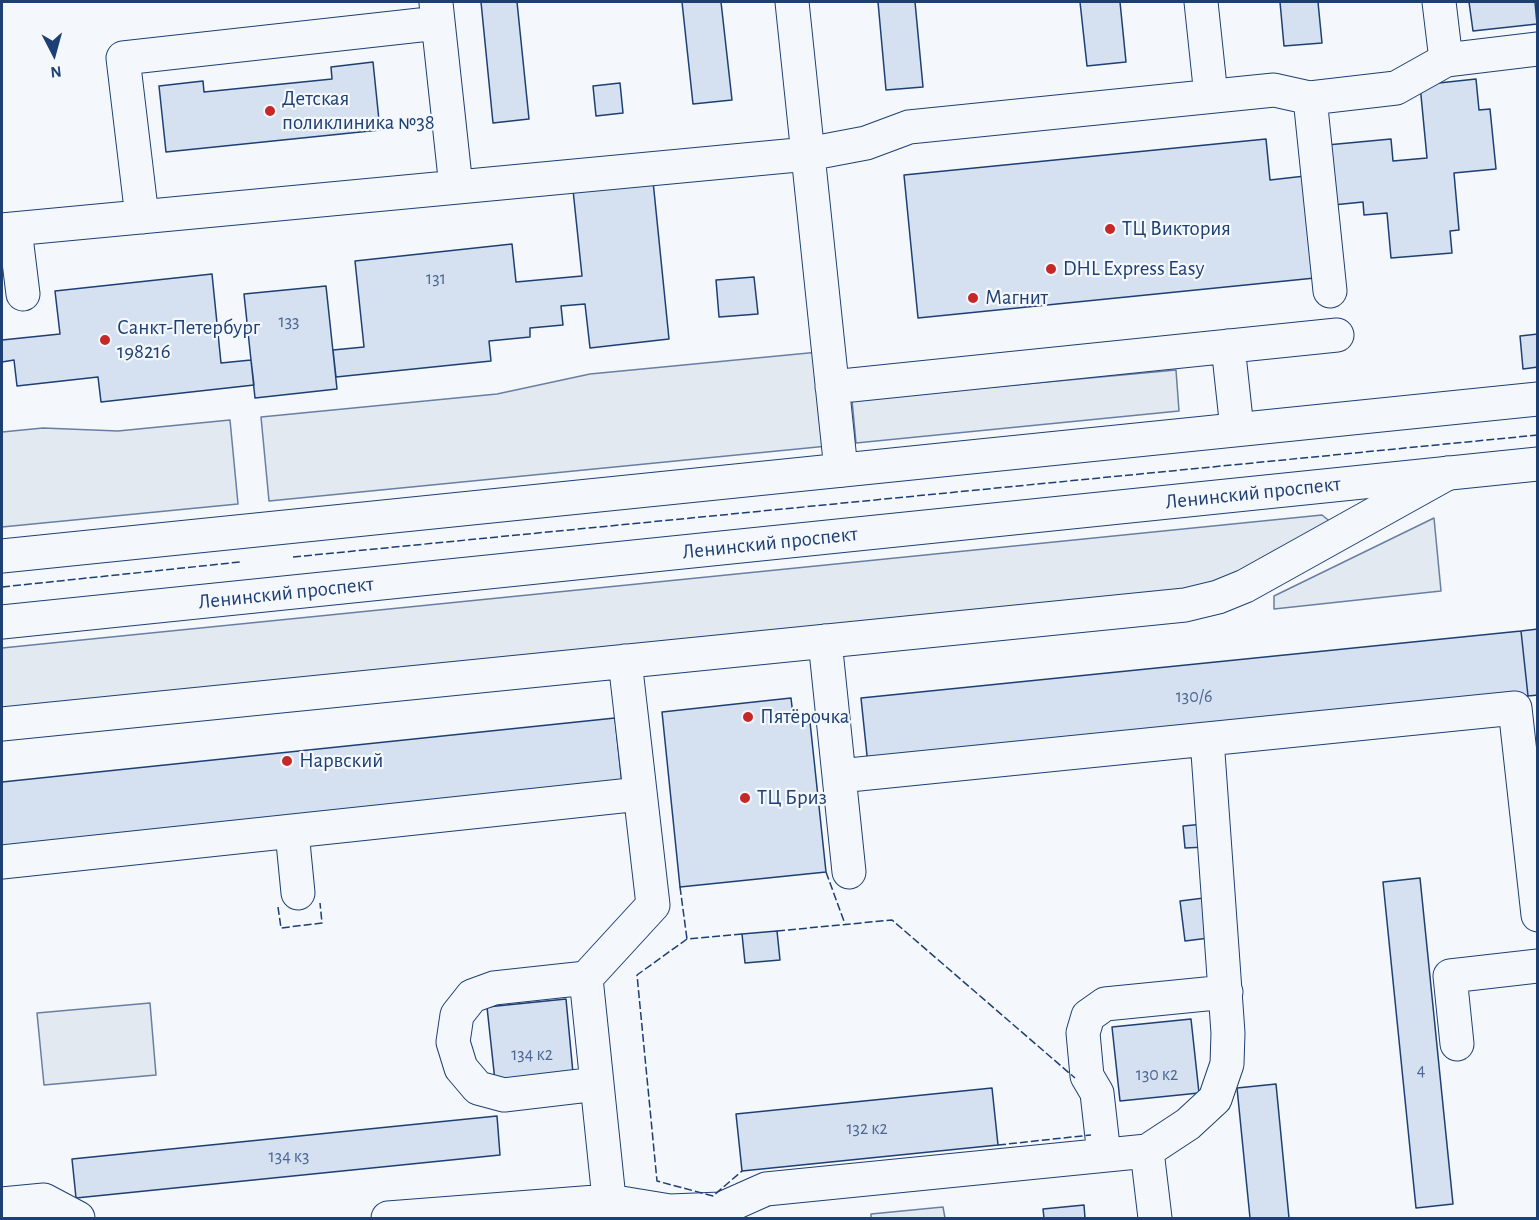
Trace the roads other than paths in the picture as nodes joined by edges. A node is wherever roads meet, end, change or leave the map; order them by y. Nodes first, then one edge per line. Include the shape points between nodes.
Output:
1 (792, 2) edge
2 (1202, 2) edge
3 (1439, 2) edge
4 (437, 12) edge
5 (1538, 49) edge
6 (1446, 60) junction
7 (1211, 96) junction
8 (1310, 98) junction
9 (808, 154) junction
10 (456, 187) junction
11 (142, 217) junction
12 (8, 230) edge
13 (1330, 291) dead end
14 (23, 294) dead end
15 (1337, 335) dead end
16 (1228, 346) junction
17 (832, 387) junction
18 (1538, 399) edge
19 (1237, 429) junction
20 (1538, 464) edge
21 (841, 470) junction
22 (1448, 473) junction
23 (2, 556) edge
24 (2, 622) edge
25 (825, 641) junction
26 (625, 661) junction
27 (2, 724) edge
28 (1207, 739) junction
29 (839, 776) junction
30 (640, 794) junction
31 (292, 832) junction
32 (2, 862) edge
33 (849, 872) dead end
34 (298, 893) dead end
35 (1538, 915) edge
36 (1538, 966) edge
37 (586, 978) junction
38 (1226, 992) junction
39 (1457, 1044) dead end
40 (597, 1084) junction
41 (1147, 1151) junction
42 (1104, 1155) junction
43 (2, 1204) edge
44 (610, 1210) edge
45 (78, 1218) edge
46 (388, 1218) edge
47 (1155, 1218) edge

1 - 9 main road
2 - 7 main road
3 - 6 main road
4 - 10 main road
4 - 11 main road via 123,58
5 - 6 main road
6 - 8 main road via 1396,88
7 - 8 main road via 1274,90
7 - 9 main road via 909,127 866,143
8 - 13 main road
9 - 10 main road
9 - 17 main road
10 - 11 main road
11 - 12 main road
12 - 14 main road
15 - 16 main road
16 - 17 main road
16 - 19 main road
17 - 21 main road
18 - 19 main road
19 - 21 main road
20 - 22 main road, Ленинский проспект
21 - 23 main road
22 - 24 main road, Ленинский проспект
22 - 25 main road via 1245,586 1218,597 1185,604
25 - 26 main road
25 - 29 main road
26 - 27 main road
26 - 30 main road
28 - 29 main road
28 - 35 main road via 1515,708
28 - 38 main road
29 - 33 main road
30 - 31 main road
30 - 37 main road via 653,905
31 - 32 main road
31 - 34 main road
36 - 39 main road via 1450,976
37 - 40 main road
37 - 40 main road via 494,988 472,996 457,1015 453,1042 461,1068 478,1088 504,1095
38 - 41 main road via 1227,1064 1215,1099 1188,1124
38 - 42 main road via 1105,1004 1088,1016 1083,1033 1087,1076 1097,1093
40 - 44 main road
41 - 42 main road
41 - 47 main road
42 - 44 main road via 766,1189 722,1209
43 - 45 main road via 44,1200
44 - 46 main road

